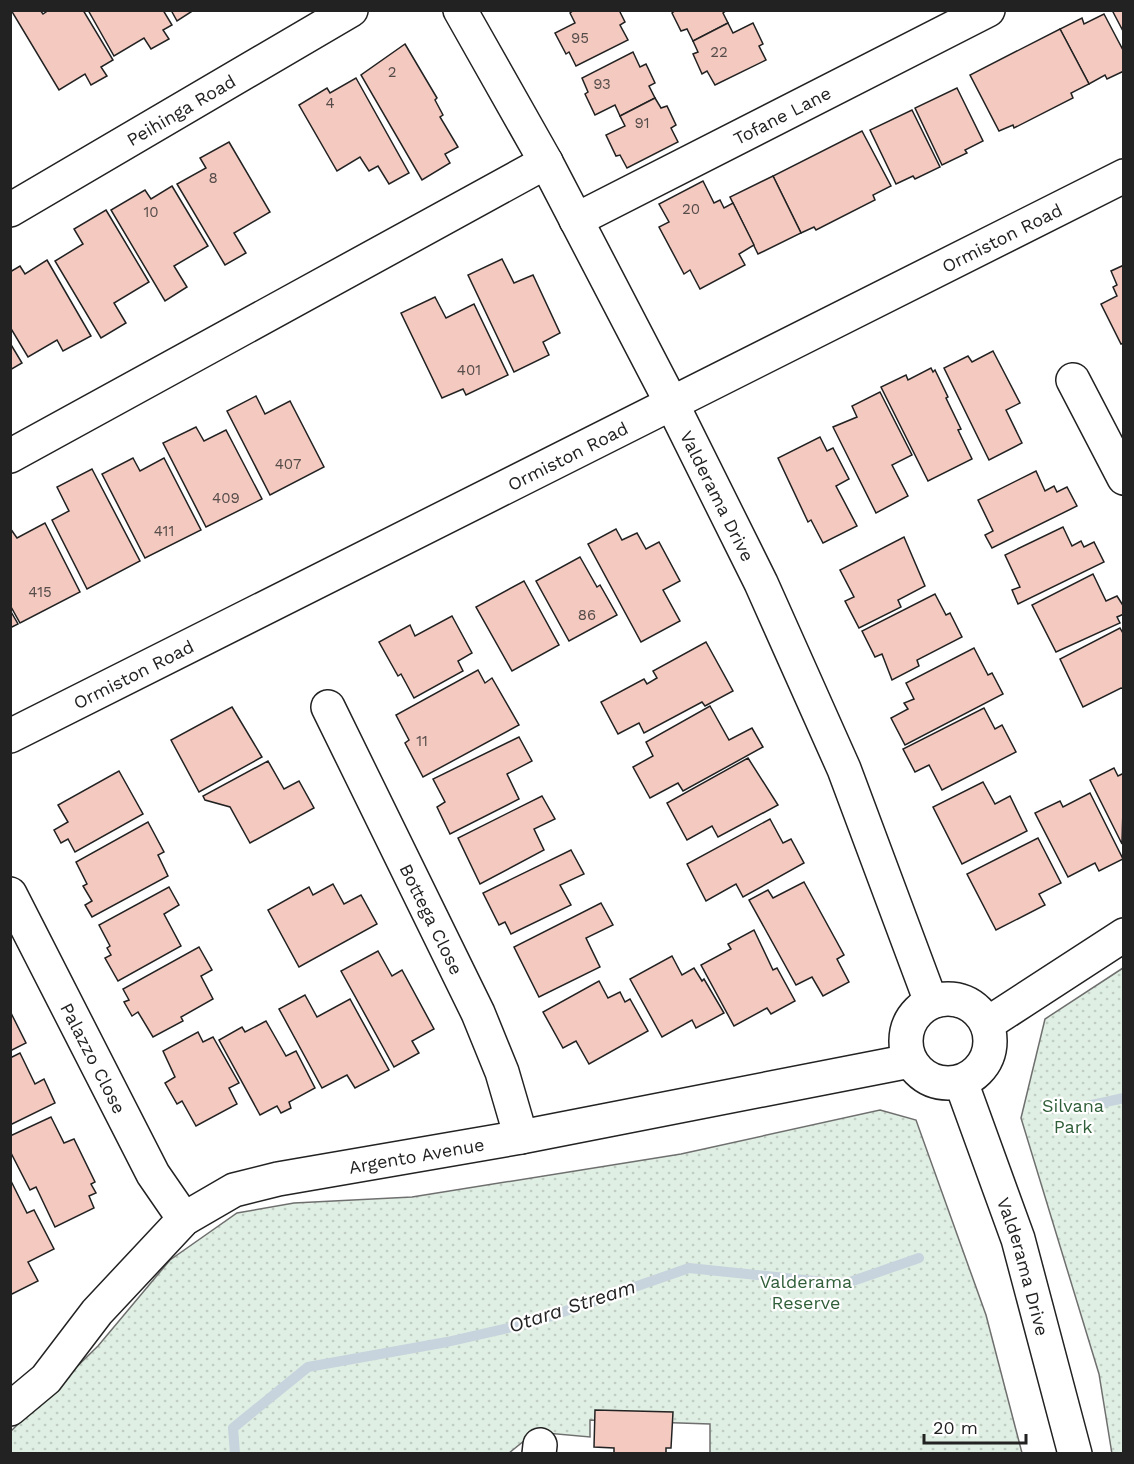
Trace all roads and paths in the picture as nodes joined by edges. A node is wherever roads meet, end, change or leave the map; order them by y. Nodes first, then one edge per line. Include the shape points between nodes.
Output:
1 (351, 10) edge
2 (459, 10) edge
3 (988, 10) edge
4 (546, 162) junction
5 (1124, 176) edge
6 (10, 210) edge
7 (576, 220) junction
8 (1072, 380) dead end
9 (672, 404) junction
10 (1111, 422) edge
11 (10, 456) edge
12 (1124, 478) edge
13 (328, 707) dead end
14 (10, 735) edge
15 (10, 894) edge
16 (1124, 935) edge
17 (931, 1002) junction
18 (987, 1024) junction
19 (910, 1061) junction
20 (961, 1082) junction
21 (521, 1137) junction
22 (184, 1219) junction
23 (10, 1409) edge
24 (1075, 1454) edge

1 - 6 street, Peihinga Road
2 - 4 street, Valderama Drive
3 - 7 street, Tofane Lane
4 - 7 street, Valderama Drive
4 - 11 street
5 - 9 street, Ormiston Road
7 - 9 street, Valderama Drive
8 - 10 street
9 - 14 street, Ormiston Road
9 - 17 street, Valderama Drive via 760,583 844,769
10 - 12 street
13 - 21 street, Bottega Close via 478,1013 502,1071
15 - 22 street, Palazzo Close via 153,1174
16 - 18 street
17 - 18 street via 963,1002 973,1007
17 - 19 street via 919,1009 906,1034
18 - 20 street via 988,1054 978,1071
19 - 20 street via 932,1081
19 - 21 street, Argento Avenue
20 - 24 street, Valderama Drive via 1018,1239
21 - 22 street, Argento Avenue via 278,1179 234,1190
22 - 23 street, Argento Avenue via 97,1312 46,1379

